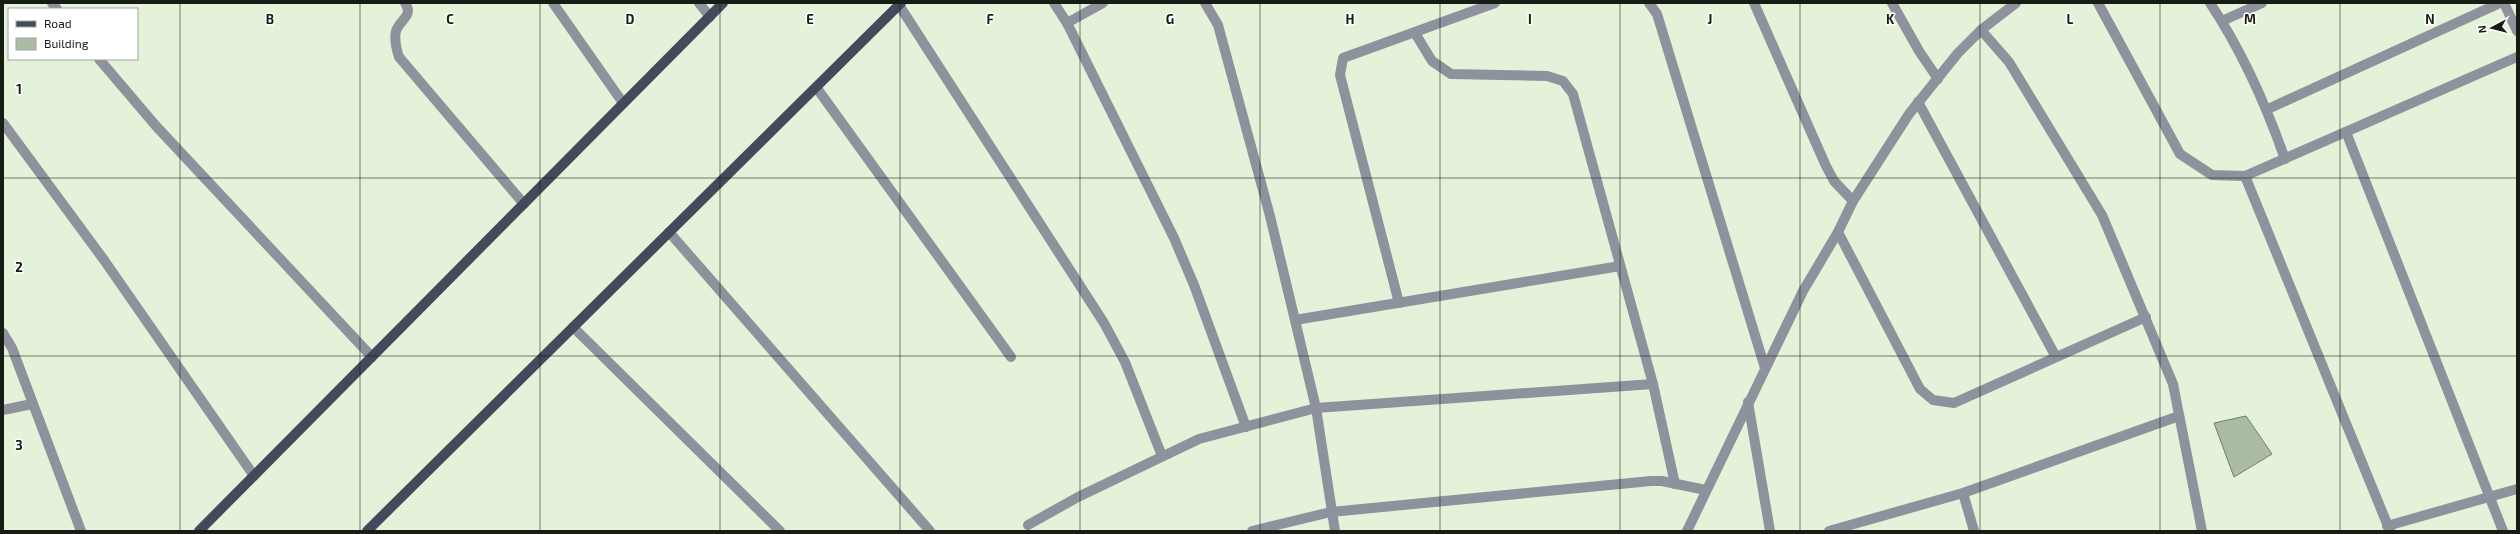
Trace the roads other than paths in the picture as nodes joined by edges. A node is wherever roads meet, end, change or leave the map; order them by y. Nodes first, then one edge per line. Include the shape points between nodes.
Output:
1 (405, 3) edge
2 (553, 3) edge
3 (699, 3) edge
4 (723, 3) edge
5 (1054, 3) edge
6 (1103, 3) edge
7 (1205, 3) edge
8 (1495, 3) edge
9 (1649, 3) edge
10 (1754, 3) edge
11 (1892, 3) edge
12 (2016, 3) edge
13 (2098, 3) edge
14 (2210, 3) edge
15 (2262, 3) edge
16 (2500, 3) edge
17 (2504, 3) edge
18 (900, 4) edge
19 (710, 17) junction
20 (2222, 21) junction
21 (1067, 22) junction
22 (1981, 30) junction
23 (2517, 31) edge
24 (1415, 33) junction
25 (2517, 57) edge
26 (100, 60) edge
27 (1938, 79) junction
28 (816, 87) junction
29 (1918, 102) junction
30 (623, 103) junction
31 (2268, 109) junction
32 (3, 123) edge
33 (2346, 132) junction
34 (2285, 159) junction
35 (2245, 176) junction
36 (1853, 201) junction
37 (524, 204) junction
38 (668, 232) junction
39 (1838, 232) junction
40 (1620, 266) junction
41 (1399, 303) junction
42 (2146, 317) junction
43 (1295, 320) junction
44 (573, 327) junction
45 (3, 333) edge
46 (7, 348) edge
47 (372, 357) junction
48 (1011, 357) dead end
49 (2056, 357) junction
50 (1765, 368) junction
51 (1653, 384) junction
52 (1748, 402) junction
53 (32, 404) junction
54 (1316, 408) junction
55 (3, 410) edge
56 (2179, 416) junction
57 (1246, 427) junction
58 (1162, 456) junction
59 (254, 476) junction
60 (1675, 484) junction
61 (2517, 489) edge
62 (1706, 490) junction
63 (1963, 493) junction
64 (2489, 497) junction
65 (1331, 512) junction
66 (1028, 525) dead end
67 (2388, 529) edge
68 (81, 531) edge
69 (199, 531) edge
70 (367, 531) edge
71 (780, 531) edge
72 (930, 531) edge
73 (1252, 531) edge
74 (1335, 531) edge
75 (1687, 531) edge
76 (1770, 531) edge
77 (1829, 531) edge
78 (1974, 531) edge
79 (2202, 531) edge
80 (2503, 531) edge

1 - 37 street via 408,15 397,29 394,43 399,57
2 - 30 street
3 - 19 street
4 - 19 main road
5 - 21 street
6 - 21 street
7 - 43 street via 1218,25 1270,216
8 - 24 street
9 - 50 street via 1657,14
10 - 36 street via 1826,166 1834,181
11 - 27 street
12 - 22 street
13 - 35 street via 2180,154 2212,175
14 - 20 street
15 - 20 street
16 - 31 street
17 - 23 street
18 - 28 main road
18 - 58 street via 1104,323 1125,362
19 - 30 main road
20 - 31 street
21 - 57 street via 1174,238
22 - 27 street
22 - 42 street via 2009,62 2072,162 2102,215
24 - 40 street via 1432,61 1451,74 1547,76 1563,81 1573,94
24 - 41 street via 1343,58 1340,75
25 - 33 street
26 - 47 street via 156,126
27 - 29 street
28 - 38 main road
28 - 48 street
29 - 36 street
29 - 49 street
30 - 37 main road
31 - 34 street
32 - 59 street via 104,260
33 - 34 street
33 - 64 street
34 - 35 street
35 - 67 street
36 - 39 street
37 - 47 main road
38 - 44 main road
38 - 72 street
39 - 49 street via 1920,389 1933,400 1954,403
39 - 50 street via 1803,290
40 - 41 street
40 - 51 street
41 - 43 street
42 - 49 street
42 - 56 street via 2173,384
43 - 54 street
44 - 70 main road
44 - 71 street
45 - 46 street
46 - 53 street
47 - 59 main road
50 - 52 street
51 - 54 street
51 - 60 street
52 - 62 street
52 - 76 street
53 - 55 street
53 - 68 street
54 - 57 street
54 - 65 street
56 - 63 street
56 - 79 street
57 - 58 street via 1199,439
58 - 66 street via 1078,497
59 - 69 main road
60 - 62 street
60 - 65 street via 1651,481
61 - 64 street
62 - 75 street
63 - 77 street
63 - 78 street
64 - 67 street
64 - 80 street
65 - 73 street
65 - 74 street

